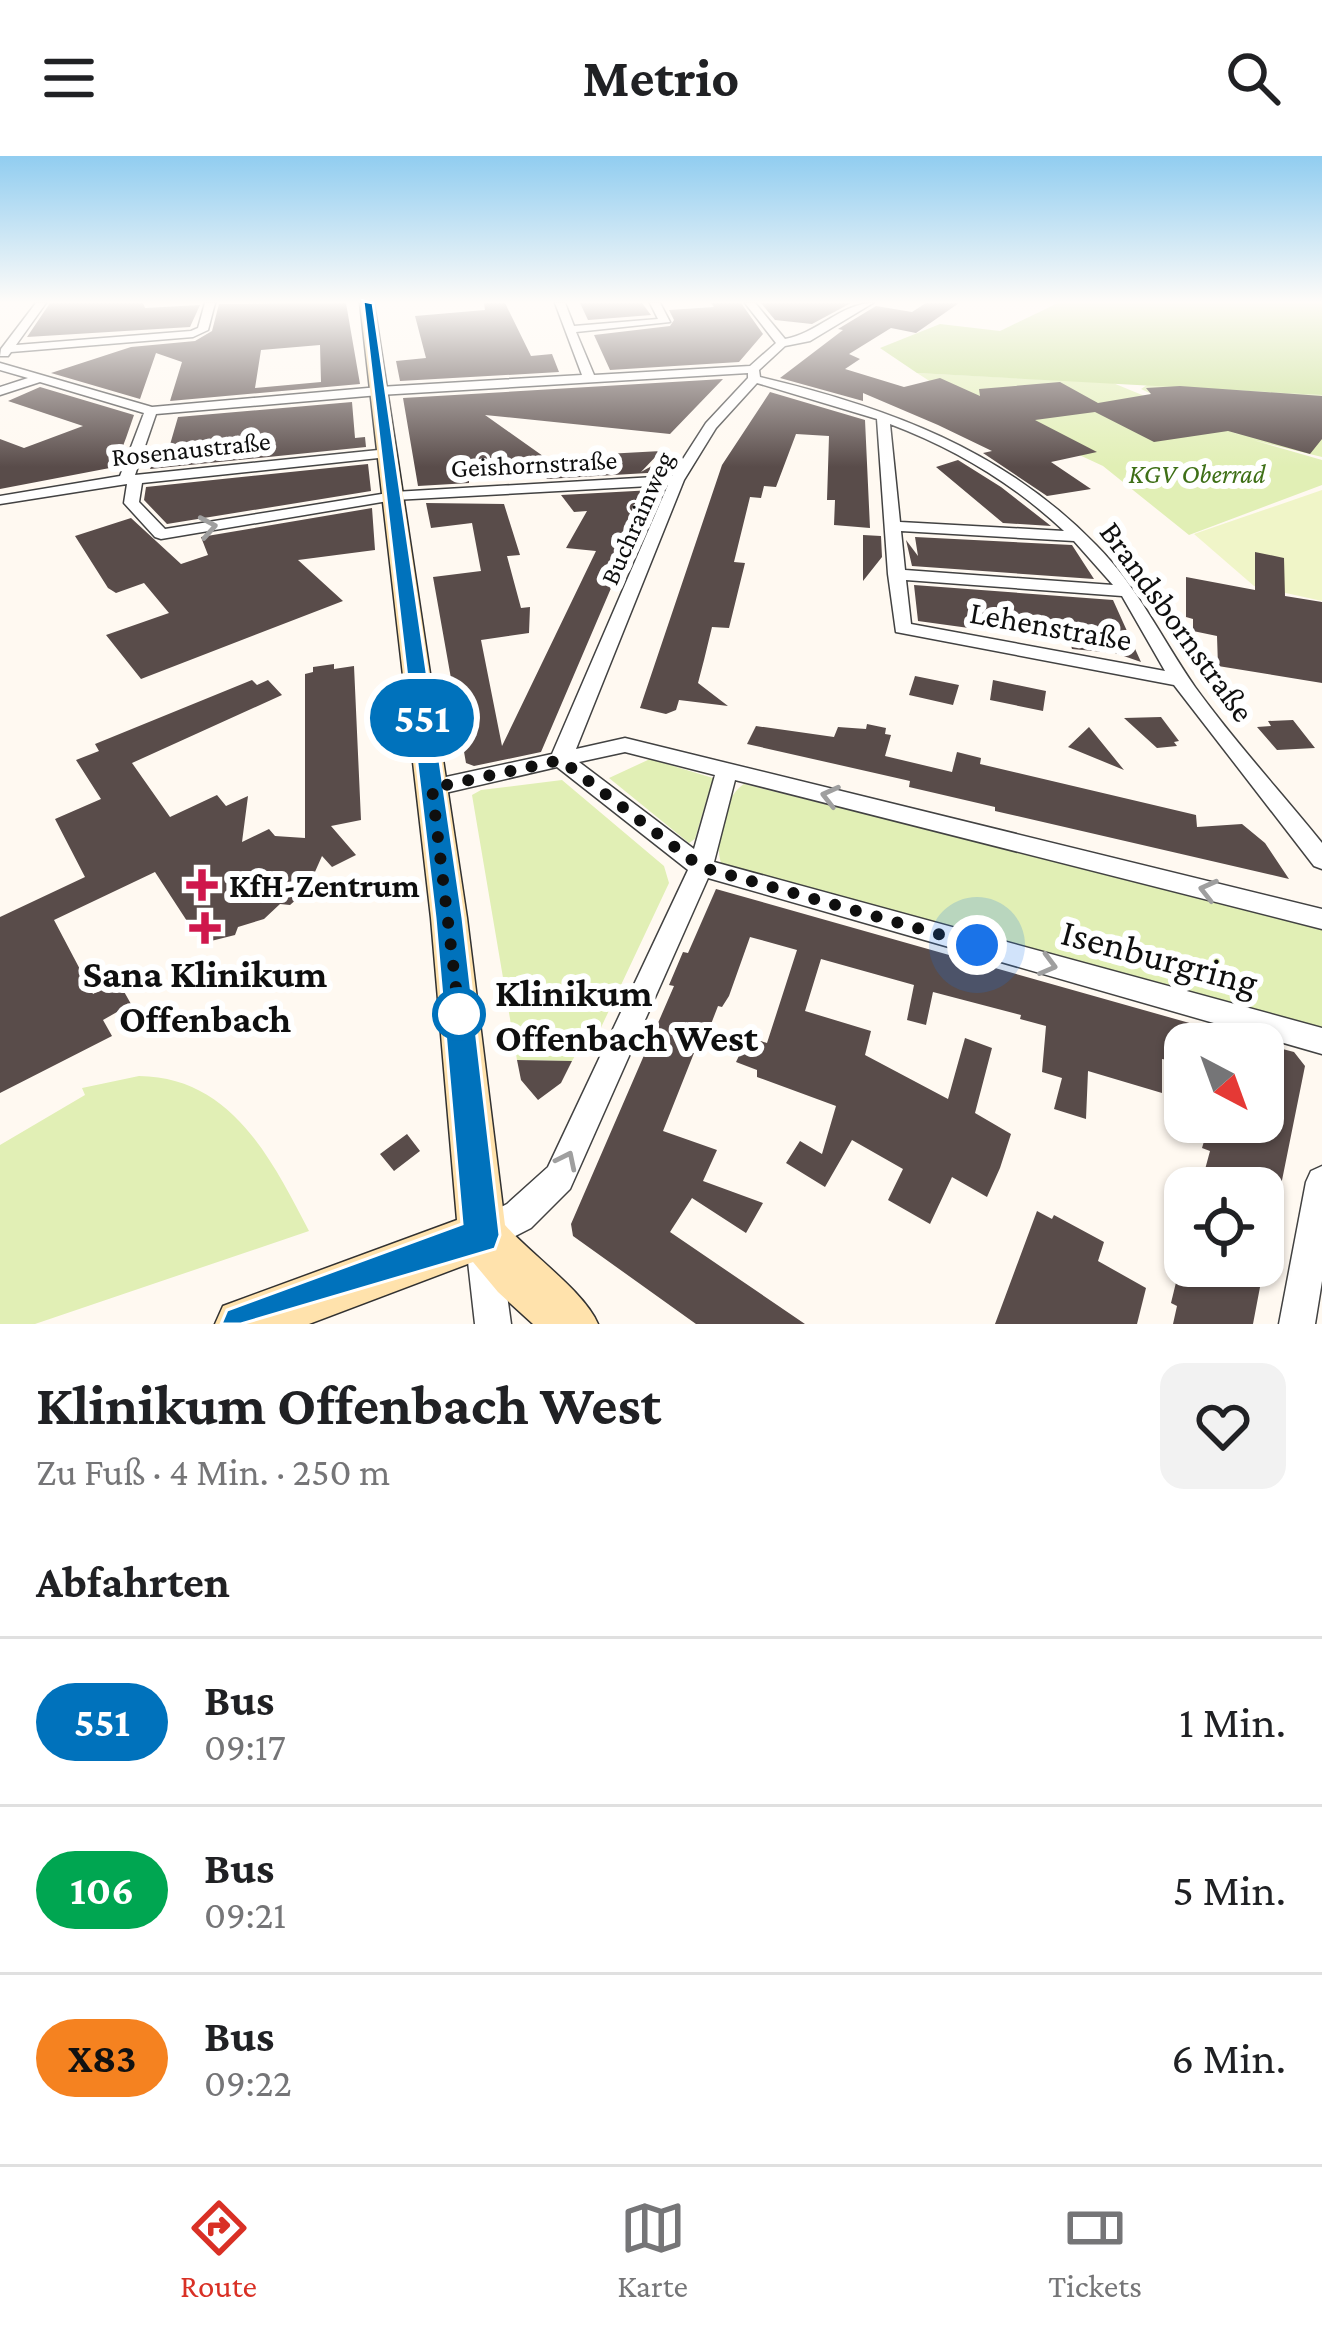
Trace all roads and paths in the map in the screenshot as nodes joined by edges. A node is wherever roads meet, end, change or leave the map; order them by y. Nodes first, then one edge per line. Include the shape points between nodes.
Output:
1 (375, 358) edge
2 (581, 358) edge
3 (769, 358) edge
4 (3, 361) edge
5 (753, 374) junction
6 (44, 377) junction
7 (589, 378) junction
8 (0, 391) edge
9 (380, 391) junction
10 (151, 411) junction
11 (884, 414) junction
12 (388, 453) junction
13 (131, 480) junction
14 (677, 480) junction
15 (394, 496) junction
16 (0, 500) edge
17 (892, 526) junction
18 (1082, 537) junction
19 (896, 574) junction
20 (1128, 591) junction
21 (1181, 680) junction
22 (561, 760) junction
23 (727, 770) junction
24 (432, 788) junction
25 (1322, 860) edge
26 (701, 867) junction
27 (1322, 919) edge
28 (1322, 1041) edge
29 (1322, 1182) edge
30 (482, 1235) junction
31 (241, 1324) edge
32 (494, 1324) edge
33 (572, 1324) edge
34 (1297, 1324) edge

1 - 9 main road
2 - 7 street
3 - 5 street, Buchrainweg
4 - 6 street
5 - 7 street, Brandsbornstraße
5 - 11 street, Brandsbornstraße
5 - 14 street, Buchrainweg
6 - 8 street
6 - 10 street
7 - 9 street, Brandsbornstraße
9 - 10 street, Brandsbornstraße
9 - 12 main road
10 - 13 street
11 - 17 street
11 - 18 street, Brandsbornstraße via 992,467
12 - 13 street, Rosenaustraße
12 - 15 main road
13 -> 15 street, Geishornstraße via 131,505 160,535
13 - 16 street, Rosenaustraße
14 - 15 street, Geishornstraße
14 - 22 street, Buchrainweg
15 - 24 main road
17 - 18 street
17 - 19 street
18 - 20 street, Brandsbornstraße
19 - 20 street
19 - 21 street, Lehenstraße via 898,618 910,632
20 - 21 street, Brandsbornstraße
21 - 25 street, Brandsbornstraße
22 - 23 street via 626,746
22 - 24 street
22 - 26 street, Isenburgring
23 - 26 street
27 -> 23 street
24 - 30 main road
26 -> 28 street, Isenburgring
30 -> 26 street via 519,1216 559,1178
29 - 34 street
30 - 31 main road
30 - 32 street
30 - 33 main road

